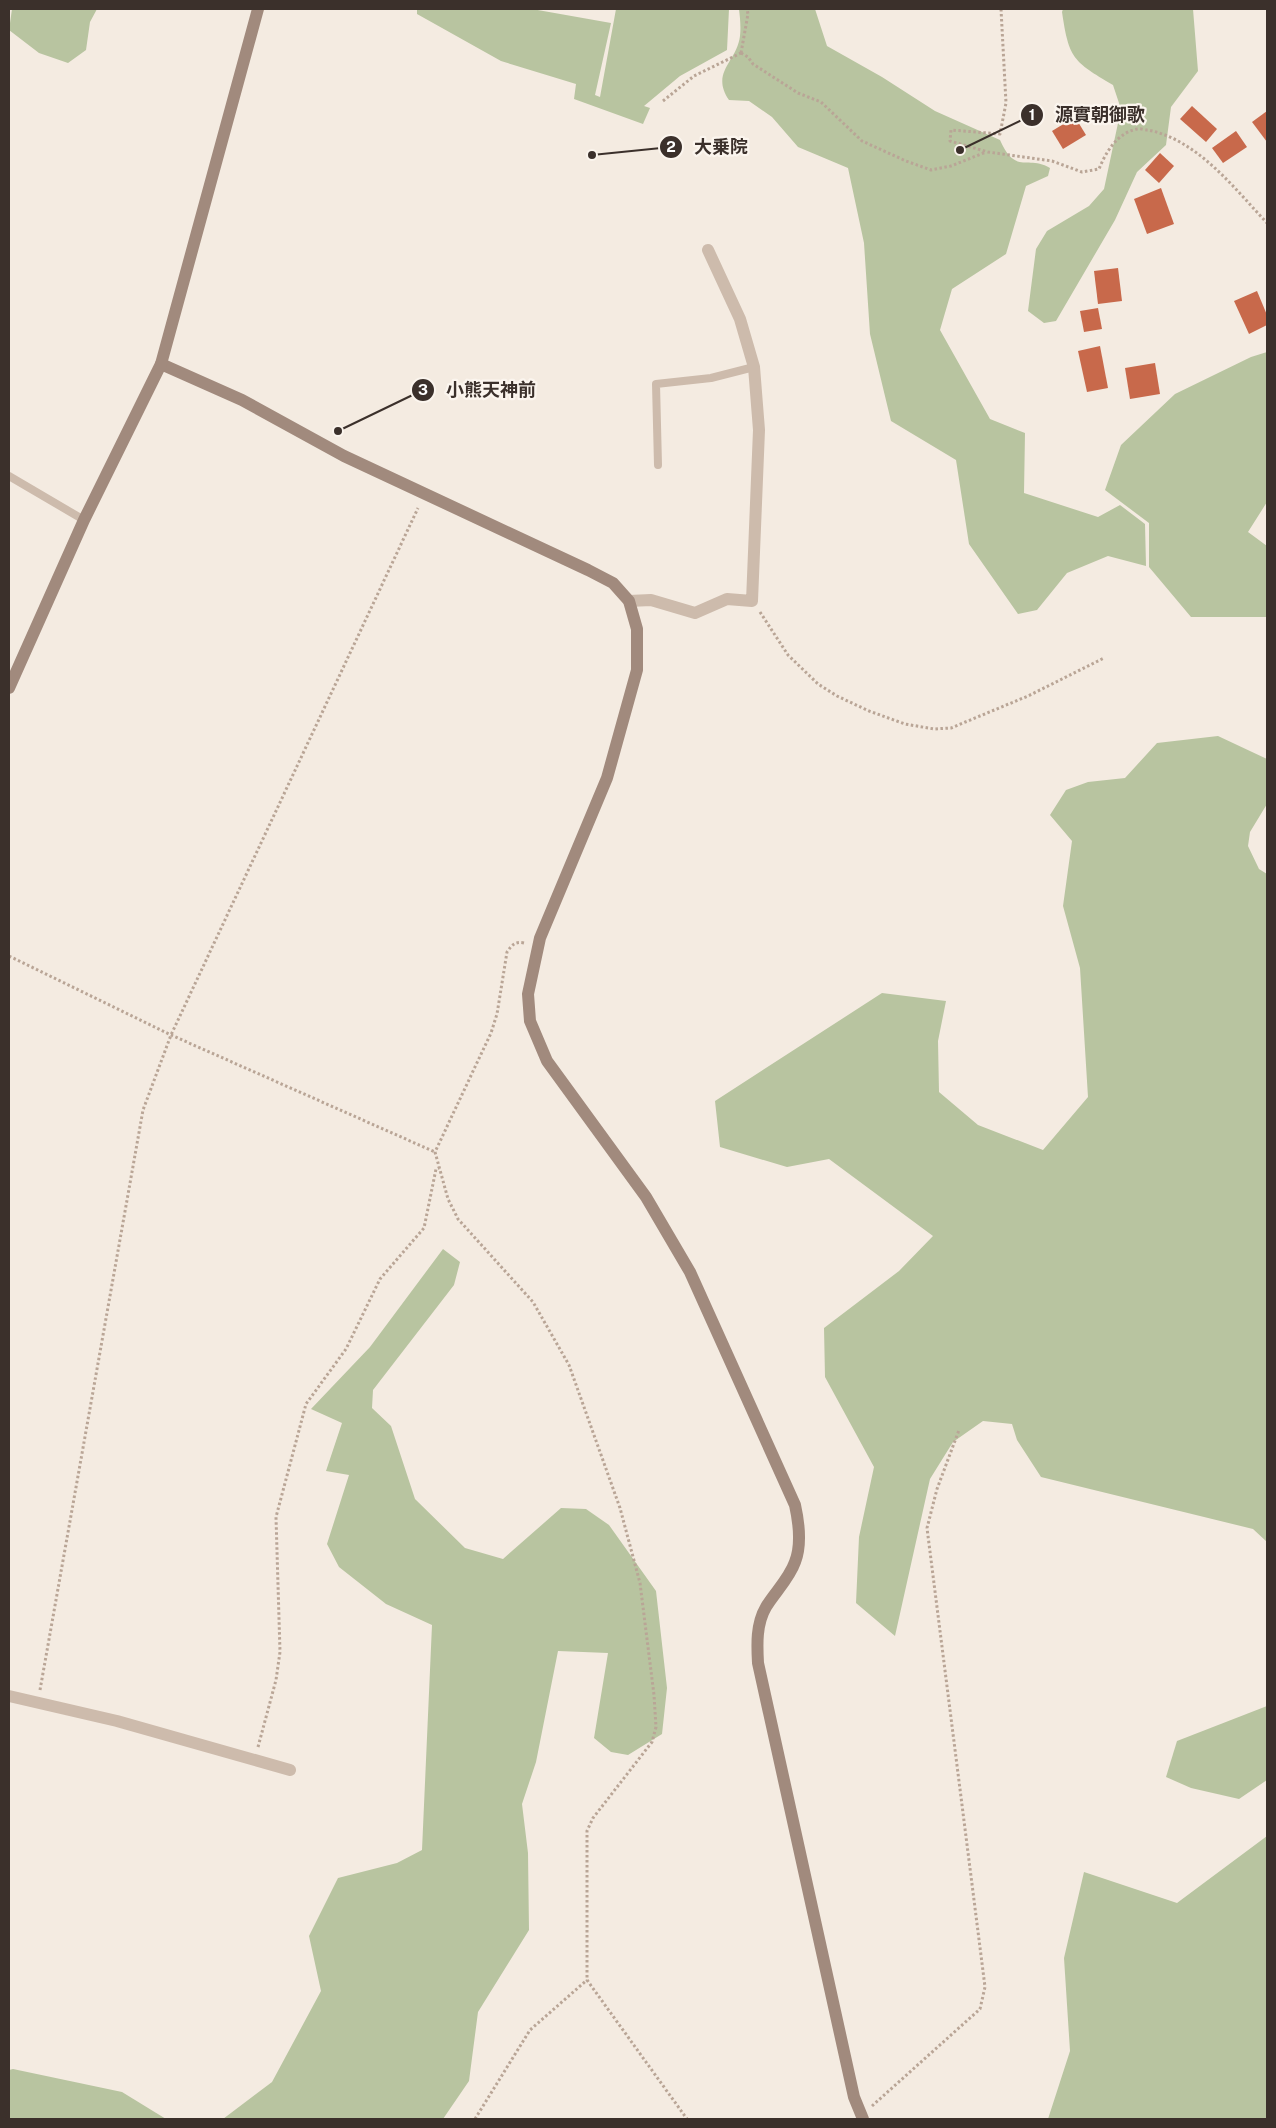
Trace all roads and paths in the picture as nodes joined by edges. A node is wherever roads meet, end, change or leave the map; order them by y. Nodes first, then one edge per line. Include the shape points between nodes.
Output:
1 (258, 9) edge
2 (747, 9) edge
3 (1000, 9) edge
4 (741, 53) junction
5 (663, 101) dead end
6 (988, 152) junction
7 (1267, 223) edge
8 (708, 250) dead end
9 (161, 364) junction
10 (754, 367) junction
11 (658, 465) dead end
12 (9, 476) edge
13 (425, 493) junction
14 (84, 520) junction
15 (629, 601) junction
16 (752, 602) junction
17 (1104, 658) dead end
18 (9, 688) edge
19 (538, 945) junction
20 (9, 956) edge
21 (171, 1035) junction
22 (435, 1152) junction
23 (440, 1168) junction
24 (959, 1430) dead end
25 (9, 1696) edge
26 (37, 1702) junction
27 (254, 1759) junction
28 (290, 1770) dead end
29 (587, 1980) junction
30 (862, 2118) edge
31 (475, 2119) edge
32 (687, 2119) edge

1 - 9 street
2 - 4 path
3 - 6 path via 1006,103 1000,134 951,130 950,141
4 - 5 path via 694,76
4 - 6 path via 798,93 821,102 862,141 906,161 931,170
6 - 7 path via 1052,161 1082,172 1098,169 1118,138 1138,128 1164,134 1199,155
8 - 10 street via 740,319
9 - 13 street via 242,400 344,456
9 - 14 street
10 - 11 lane via 712,378 656,384
10 - 16 street via 759,430
12 - 14 lane
13 - 15 street via 613,583
13 - 21 path
14 - 18 street
15 - 16 street via 651,600 695,613 727,600
15 - 19 street via 637,629 637,670 621,735 607,778
16 - 17 path via 788,655 818,684 869,711 915,726 951,728 1028,696
19 - 22 path via 518,942 507,952 491,1033
19 - 30 street via 528,994 530,1021 547,1060 646,1197 690,1272 796,1505 800,1528 796,1561 765,1608 756,1642 758,1663 854,2098
20 - 21 path
21 - 22 path
21 - 26 path via 143,1110
22 - 23 path
23 - 27 path via 436,1169 424,1228 380,1279 346,1348 306,1404 276,1517 280,1652 276,1680
23 - 29 path via 448,1199 458,1218 533,1302 569,1365 620,1508 640,1583 656,1727 652,1742 586,1831
24 - 30 path via 937,1489 927,1528 986,1987 980,2009
25 - 26 street
26 - 27 street
27 - 28 street
29 - 31 path via 530,2030
29 - 32 path

